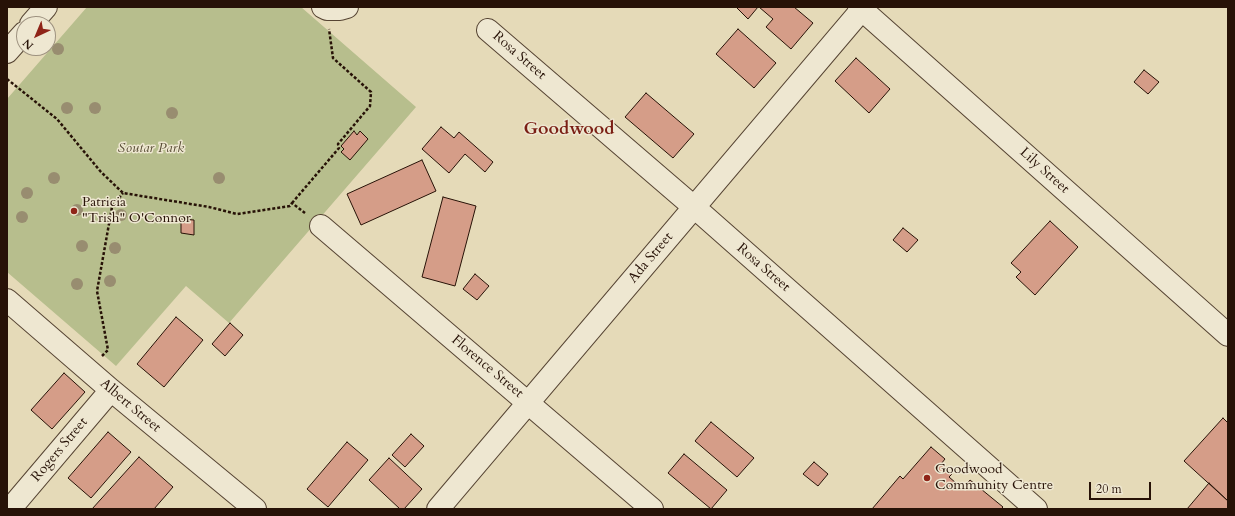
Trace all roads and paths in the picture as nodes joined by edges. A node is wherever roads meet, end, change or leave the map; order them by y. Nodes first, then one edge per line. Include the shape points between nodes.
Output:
1 (46, 7) edge
2 (332, 8) edge
3 (862, 8) edge
4 (38, 16) edge
5 (488, 30) dead end
6 (16, 42) edge
7 (7, 52) edge
8 (7, 79) edge
9 (123, 193) junction
10 (292, 203) junction
11 (694, 206) junction
12 (321, 226) joint
13 (7, 300) edge
14 (1228, 335) edge
15 (90, 372) junction
16 (111, 390) junction
17 (528, 402) junction
18 (10, 509) edge
19 (255, 509) edge
20 (438, 509) edge
21 (652, 509) edge
22 (1036, 509) edge

1 - 4 street
2 - 10 path via 334,58 371,92 370,106 338,144 339,148
3 - 11 street, Ada Street
3 - 14 street, Lily Street
5 - 11 street, Rosa Street
6 - 7 street
8 - 9 path via 57,119 101,172
9 - 10 path via 237,214 290,206
9 - 15 path via 112,207 97,291 108,350
10 - 12 path
11 - 17 street, Ada Street
11 - 22 street, Rosa Street
12 - 17 street, Florence Street
13 - 15 street, Albert Street
15 - 16 street, Albert Street
16 - 18 street, Rogers Street
16 - 19 street, Albert Street
17 - 20 street, Ada Street
17 - 21 street, Florence Street

